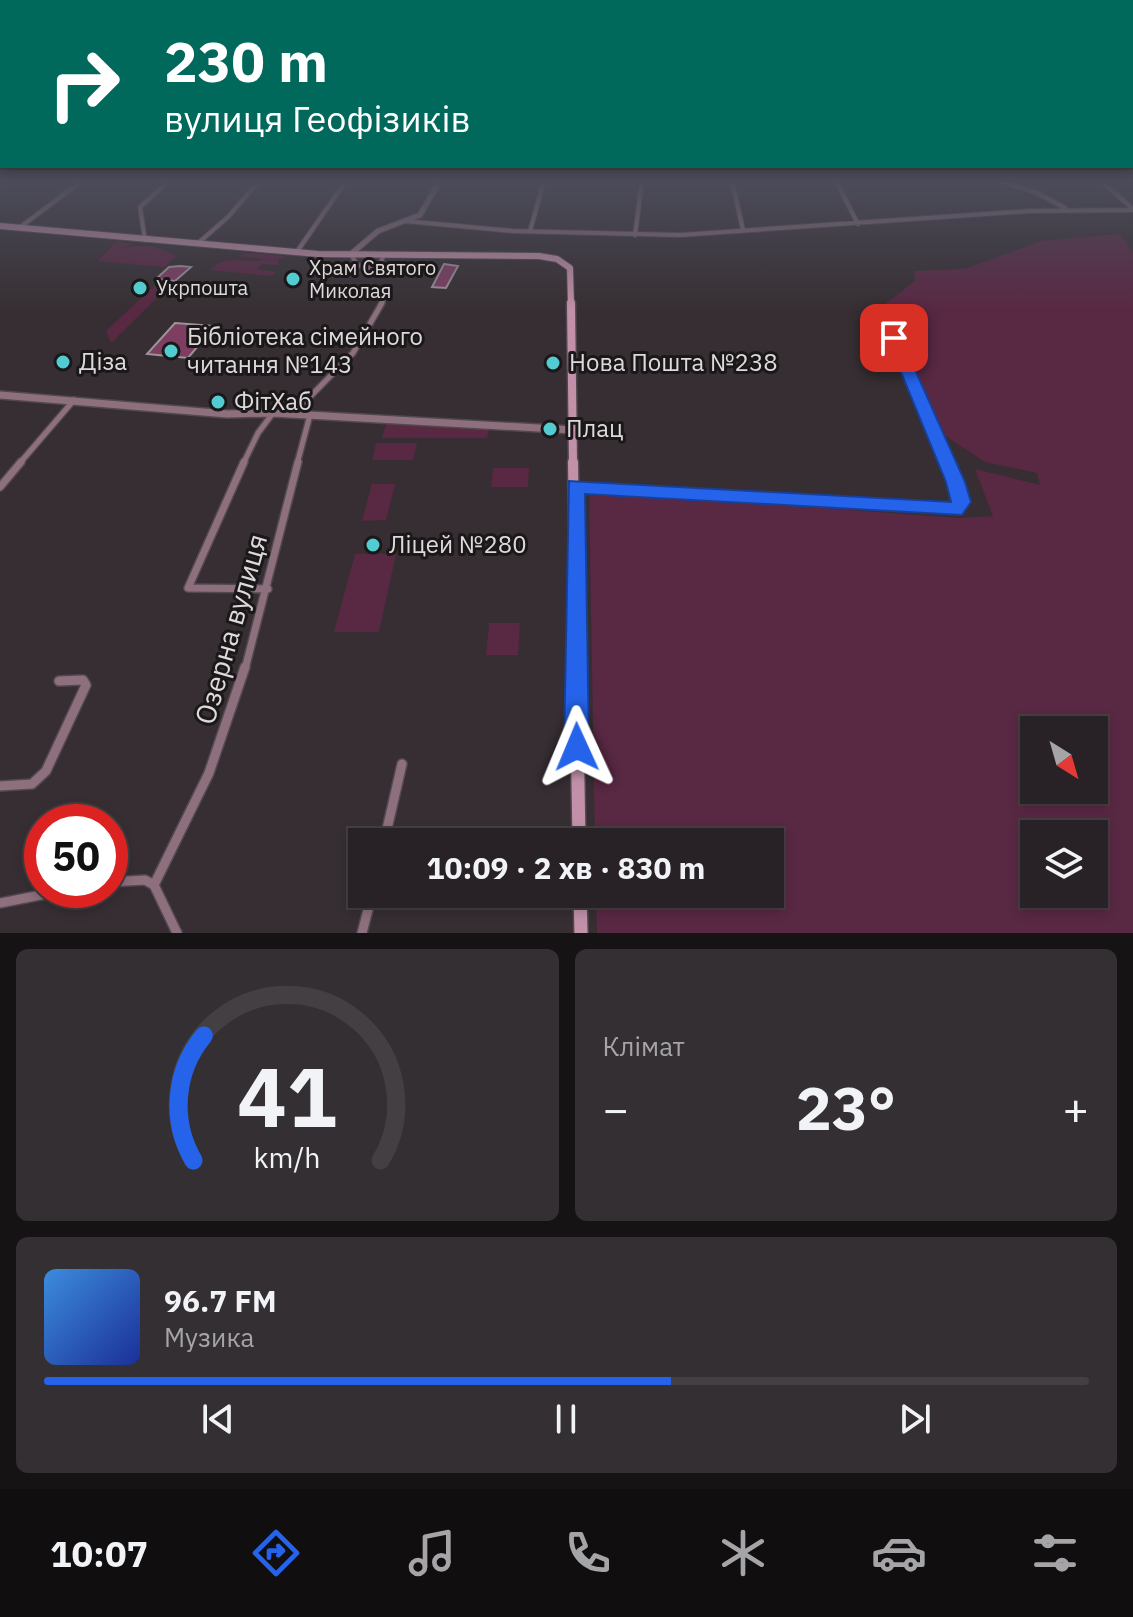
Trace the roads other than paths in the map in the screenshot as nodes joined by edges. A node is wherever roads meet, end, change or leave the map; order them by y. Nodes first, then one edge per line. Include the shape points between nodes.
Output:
1 (24, 225) edge
2 (143, 225) edge
3 (219, 225) edge
4 (316, 225) edge
5 (395, 225) edge
6 (449, 225) edge
7 (532, 225) edge
8 (636, 225) edge
9 (742, 225) edge
10 (848, 225) edge
11 (0, 226) edge
12 (19, 228) junction
13 (743, 230) junction
14 (530, 231) junction
15 (635, 235) junction
16 (145, 240) junction
17 (197, 244) junction
18 (296, 253) junction
19 (351, 254) junction
20 (384, 254) junction
21 (384, 299) dead end
22 (882, 309) dead end
23 (0, 395) edge
24 (74, 400) junction
25 (273, 413) junction
26 (293, 414) junction
27 (310, 415) junction
28 (573, 430) junction
29 (0, 487) edge
30 (576, 487) junction
31 (268, 589) junction
32 (59, 681) dead end
33 (402, 764) dead end
34 (0, 786) edge
35 (387, 828) edge
36 (579, 828) edge
37 (128, 881) edge
38 (154, 885) junction
39 (24, 898) edge
40 (0, 903) edge
41 (368, 908) edge
42 (580, 908) edge
43 (177, 933) edge
44 (362, 933) edge
45 (581, 933) edge

1 - 12 street
2 - 16 street
3 - 17 street
4 - 18 street
5 - 19 street via 378,231
6 - 14 street
7 - 14 street
8 - 15 street
9 - 13 street
10 - 13 street
11 - 12 main road
12 - 16 main road
13 - 15 street
14 - 15 street
16 - 17 main road
17 - 18 main road
18 - 19 main road
19 - 20 main road
19 - 20 street via 357,265 380,271
20 - 28 main road via 539,256 565,264 572,281
21 - 26 street via 353,353
22 - 30 street via 956,482 961,502 956,510
23 - 24 street
24 - 25 street
24 - 29 street
25 - 26 street
25 - 31 street via 258,433 188,588
26 - 27 street
27 - 28 street
27 - 31 street, Озерна вулиця
28 - 30 main road
30 - 36 main road
31 - 38 street, Озерна вулиця via 227,730
32 - 34 street via 83,680 86,685 46,771 32,784
33 - 35 street
37 - 38 street
38 - 43 street
39 - 40 street
41 - 44 street
42 - 45 main road

